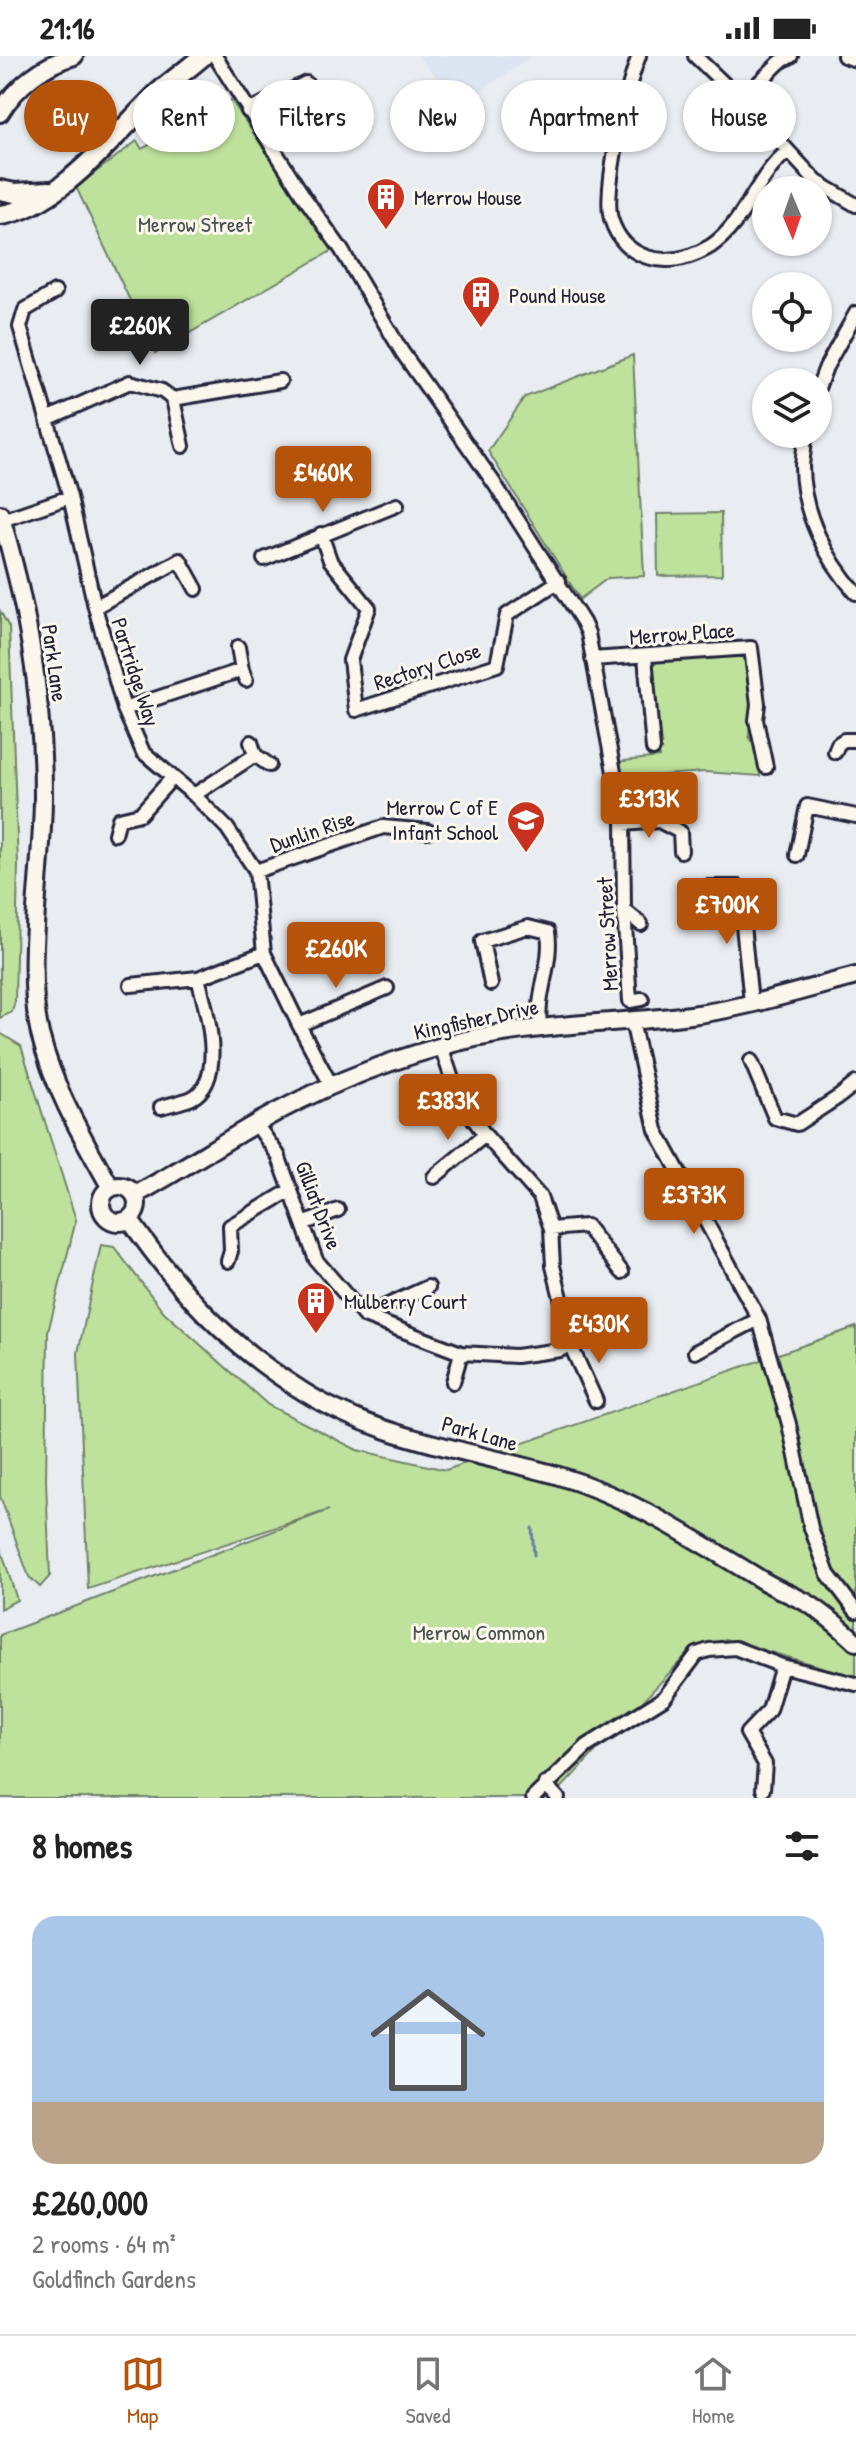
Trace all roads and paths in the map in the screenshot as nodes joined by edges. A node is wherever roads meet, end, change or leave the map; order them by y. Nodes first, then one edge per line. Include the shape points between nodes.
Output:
1 (74, 56) edge
2 (203, 56) edge
3 (215, 56) edge
4 (639, 56) edge
5 (695, 56) edge
6 (791, 56) edge
7 (844, 56) edge
8 (856, 60) edge
9 (720, 80) edge
10 (762, 80) edge
11 (251, 110) edge
12 (248, 111) junction
13 (0, 113) edge
14 (787, 152) edge
15 (789, 152) edge
16 (0, 190) edge
17 (56, 190) junction
18 (856, 205) edge
19 (0, 215) edge
20 (55, 292) dead end
21 (856, 313) edge
22 (826, 368) edge
23 (280, 381) dead end
24 (173, 399) junction
25 (47, 419) junction
26 (183, 446) dead end
27 (804, 448) edge
28 (70, 497) junction
29 (397, 505) dead end
30 (1, 517) edge
31 (321, 534) junction
32 (264, 559) dead end
33 (559, 581) junction
34 (196, 589) dead end
35 (856, 593) edge
36 (95, 607) junction
37 (238, 647) dead end
38 (645, 656) junction
39 (592, 659) junction
40 (124, 709) junction
41 (856, 740) edge
42 (251, 742) dead end
43 (653, 749) dead end
44 (835, 752) dead end
45 (255, 755) junction
46 (269, 765) dead end
47 (766, 767) dead end
48 (172, 778) junction
49 (194, 795) junction
50 (856, 816) edge
51 (623, 824) junction
52 (428, 831) dead end
53 (115, 834) dead end
54 (681, 851) dead end
55 (797, 855) dead end
56 (256, 871) junction
57 (706, 887) dead end
58 (624, 910) junction
59 (641, 924) dead end
60 (264, 953) junction
61 (856, 976) edge
62 (198, 978) junction
63 (491, 984) dead end
64 (131, 985) dead end
65 (387, 988) dead end
66 (642, 999) dead end
67 (751, 1002) junction
68 (632, 1021) junction
69 (299, 1025) junction
70 (540, 1026) junction
71 (441, 1046) junction
72 (751, 1061) dead end
73 (856, 1083) edge
74 (331, 1085) junction
75 (161, 1107) dead end
76 (256, 1124) junction
77 (485, 1135) junction
78 (434, 1177) dead end
79 (111, 1188) junction
80 (291, 1190) junction
81 (135, 1195) junction
82 (338, 1210) dead end
83 (129, 1219) junction
84 (303, 1224) junction
85 (551, 1229) junction
86 (228, 1261) dead end
87 (622, 1272) dead end
88 (428, 1287) dead end
89 (364, 1316) junction
90 (759, 1319) junction
91 (570, 1344) junction
92 (695, 1352) dead end
93 (461, 1353) junction
94 (453, 1382) dead end
95 (596, 1401) dead end
96 (856, 1611) edge
97 (856, 1642) edge
98 (782, 1666) junction
99 (856, 1684) edge
100 (545, 1784) junction
101 (763, 1789) dead end
102 (533, 1798) edge
103 (558, 1798) edge

1 - 13 main road via 31,76
2 - 17 main road
3 - 12 street, Merrow Street
4 - 14 street via 623,111 610,200 610,215 625,246 668,262 712,245
5 - 9 street
6 - 10 street
7 - 8 street
11 - 12 street
12 - 33 street, Merrow Street via 341,249 402,352
15 - 18 street via 825,189
16 - 17 main road
17 - 19 main road
20 - 25 street, Partridge Way via 25,310 20,327
21 - 22 street
23 - 24 street
24 - 25 street via 130,382
24 - 26 street
25 - 28 street, Partridge Way
27 - 35 street via 802,467 813,520 830,561
28 - 30 street
28 - 36 street, Partridge Way
29 - 31 street
30 - 79 main road, Park Lane via 21,588 41,723 35,981 40,1031 68,1112
31 - 32 street
31 - 33 street, Rectory Close via 330,560 369,608 350,660 356,710 497,665 507,615
33 - 39 street, Merrow Street via 583,622
34 - 36 street via 180,560
36 - 40 street, Partridge Way
37 - 40 street via 244,675
38 - 39 street, Merrow Place
38 - 43 street
38 - 47 street, Merrow Place via 751,648 756,720
39 - 51 street, Merrow Street
40 - 48 street, Partridge Way via 143,752
41 - 44 street via 844,740
42 - 45 street
45 - 46 street
45 - 49 street
48 - 49 street, Partridge Way
48 - 53 street via 140,814 119,819
49 - 56 street, Partridge Way via 227,828
50 - 55 street via 807,806
51 - 54 street via 659,821 686,833
51 - 58 street, Merrow Street
52 - 56 street, Dunlin Rise via 383,827
56 - 60 street, Partridge Way
57 - 67 street via 739,887
58 - 59 street
58 - 66 street, Merrow Street via 630,1001
60 - 62 street
60 - 69 street, Partridge Way
61 - 67 main road, Kingfisher Drive
62 - 64 street
62 - 75 street via 211,1028 210,1074 195,1097
63 - 70 street via 482,941 528,927 548,932 551,950
65 - 69 street
67 - 68 main road, Kingfisher Drive
68 - 70 main road, Kingfisher Drive
68 - 90 street via 656,1130
69 - 74 street, Partridge Way
70 - 71 main road, Kingfisher Drive
71 - 74 main road, Kingfisher Drive
71 - 77 street via 458,1097
72 - 73 street via 775,1118 797,1124
74 - 76 main road, Kingfisher Drive
76 - 80 street, Gilliat Drive via 278,1155
76 - 81 main road, Kingfisher Drive
77 - 78 street
77 - 85 street via 540,1197
79 - 81 main road via 122,1186
79 - 83 main road via 101,1202 104,1214 112,1221
80 - 84 street, Gilliat Drive
80 - 86 street via 230,1226
81 - 83 main road via 136,1211
82 - 84 street
83 - 97 main road, Park Lane via 212,1324 306,1394 361,1421 558,1476 643,1509 810,1605
84 - 89 street, Gilliat Drive via 316,1260
85 - 87 street via 586,1226
85 - 91 street via 553,1266
88 - 89 street
89 - 93 street, Gilliat Drive
90 - 92 street
90 - 96 street via 811,1528 828,1574
91 - 93 street, Gilliat Drive via 516,1356
91 - 95 street
93 - 94 street
98 - 99 street
98 - 100 street via 735,1648 697,1654 664,1698 587,1746
98 - 101 street via 769,1710 747,1733 765,1764
100 - 102 street
100 - 103 street

